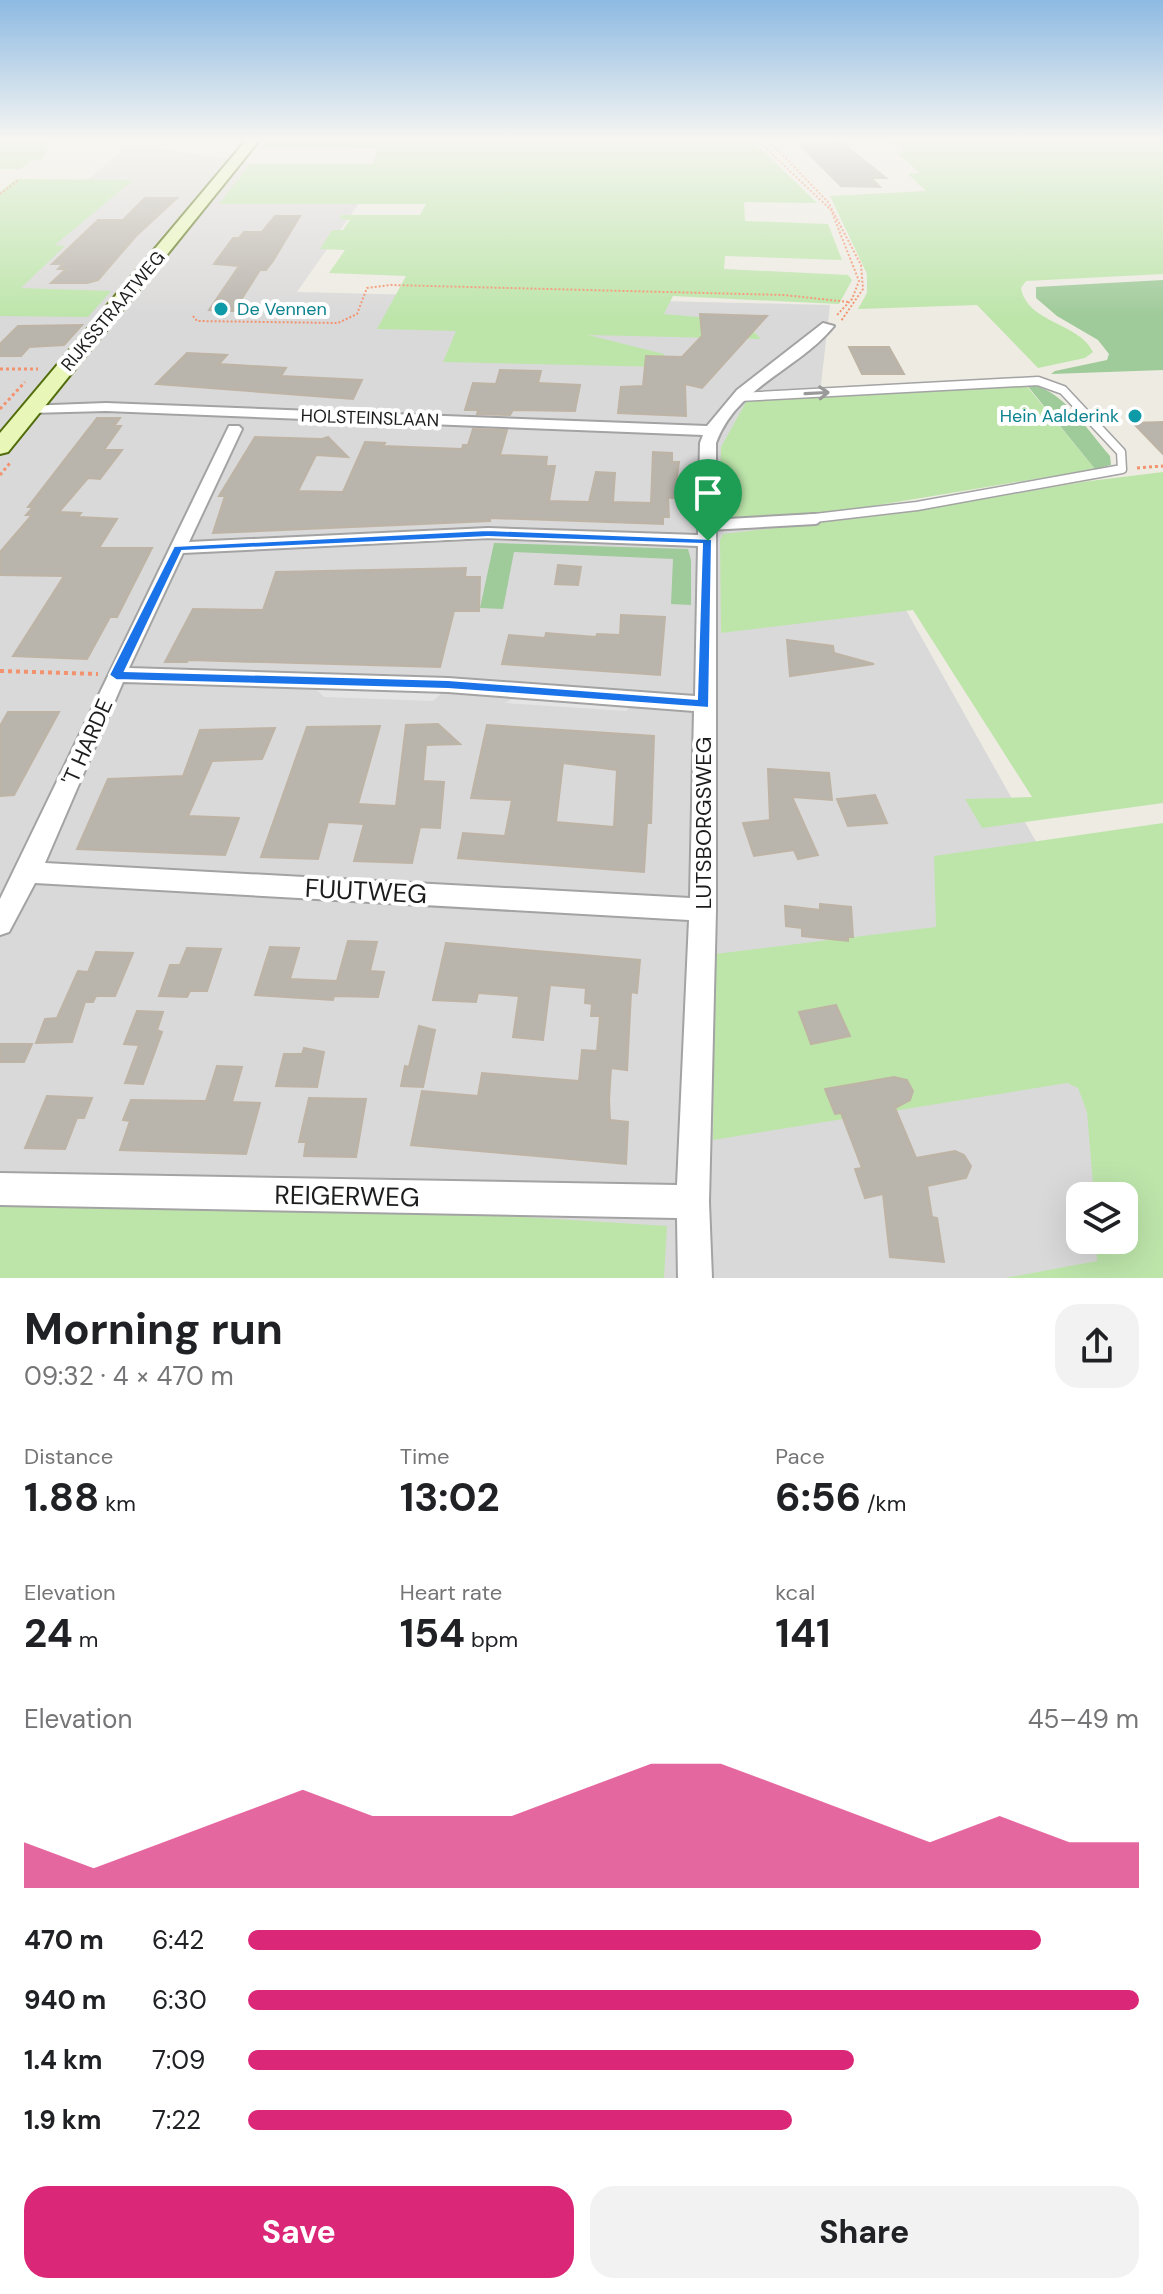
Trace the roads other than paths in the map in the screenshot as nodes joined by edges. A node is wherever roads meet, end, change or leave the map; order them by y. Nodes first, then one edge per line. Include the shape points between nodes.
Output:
1 (206, 198) edge
2 (828, 326) road end
3 (739, 397) junction
4 (30, 409) junction
5 (1, 410) edge
6 (234, 429) dead end
7 (711, 431) junction
8 (0, 447) edge
9 (709, 533) junction
10 (178, 548) junction
11 (116, 675) junction
12 (704, 704) junction
13 (28, 872) junction
14 (703, 910) junction
15 (0, 924) edge
16 (0, 1189) edge
17 (693, 1202) junction
18 (695, 1278) edge

1 - 4 main road, RIJKSSTRAATWEG
2 - 3 street
3 - 7 street
3 -> 9 lane via 1025,380 1063,390 1121,452 1122,469 896,510
4 - 5 main road
4 - 7 street, HOLSTEINSLAAN via 106,407
4 - 8 main road, RIJKSSTRAATWEG
6 - 10 street, 'T HARDE
7 - 9 street, LUTSBORGSWEG
9 - 10 street via 488,533
9 - 12 street, LUTSBORGSWEG
10 - 11 street, 'T HARDE
11 - 12 street via 448,685
11 - 13 street, 'T HARDE
12 - 14 street, LUTSBORGSWEG
13 - 14 street, FUUTWEG
13 - 15 street, 'T HARDE
14 - 17 street, LUTSBORGSWEG
16 - 17 street, REIGERWEG
17 - 18 street, LUTSBORGSWEG

